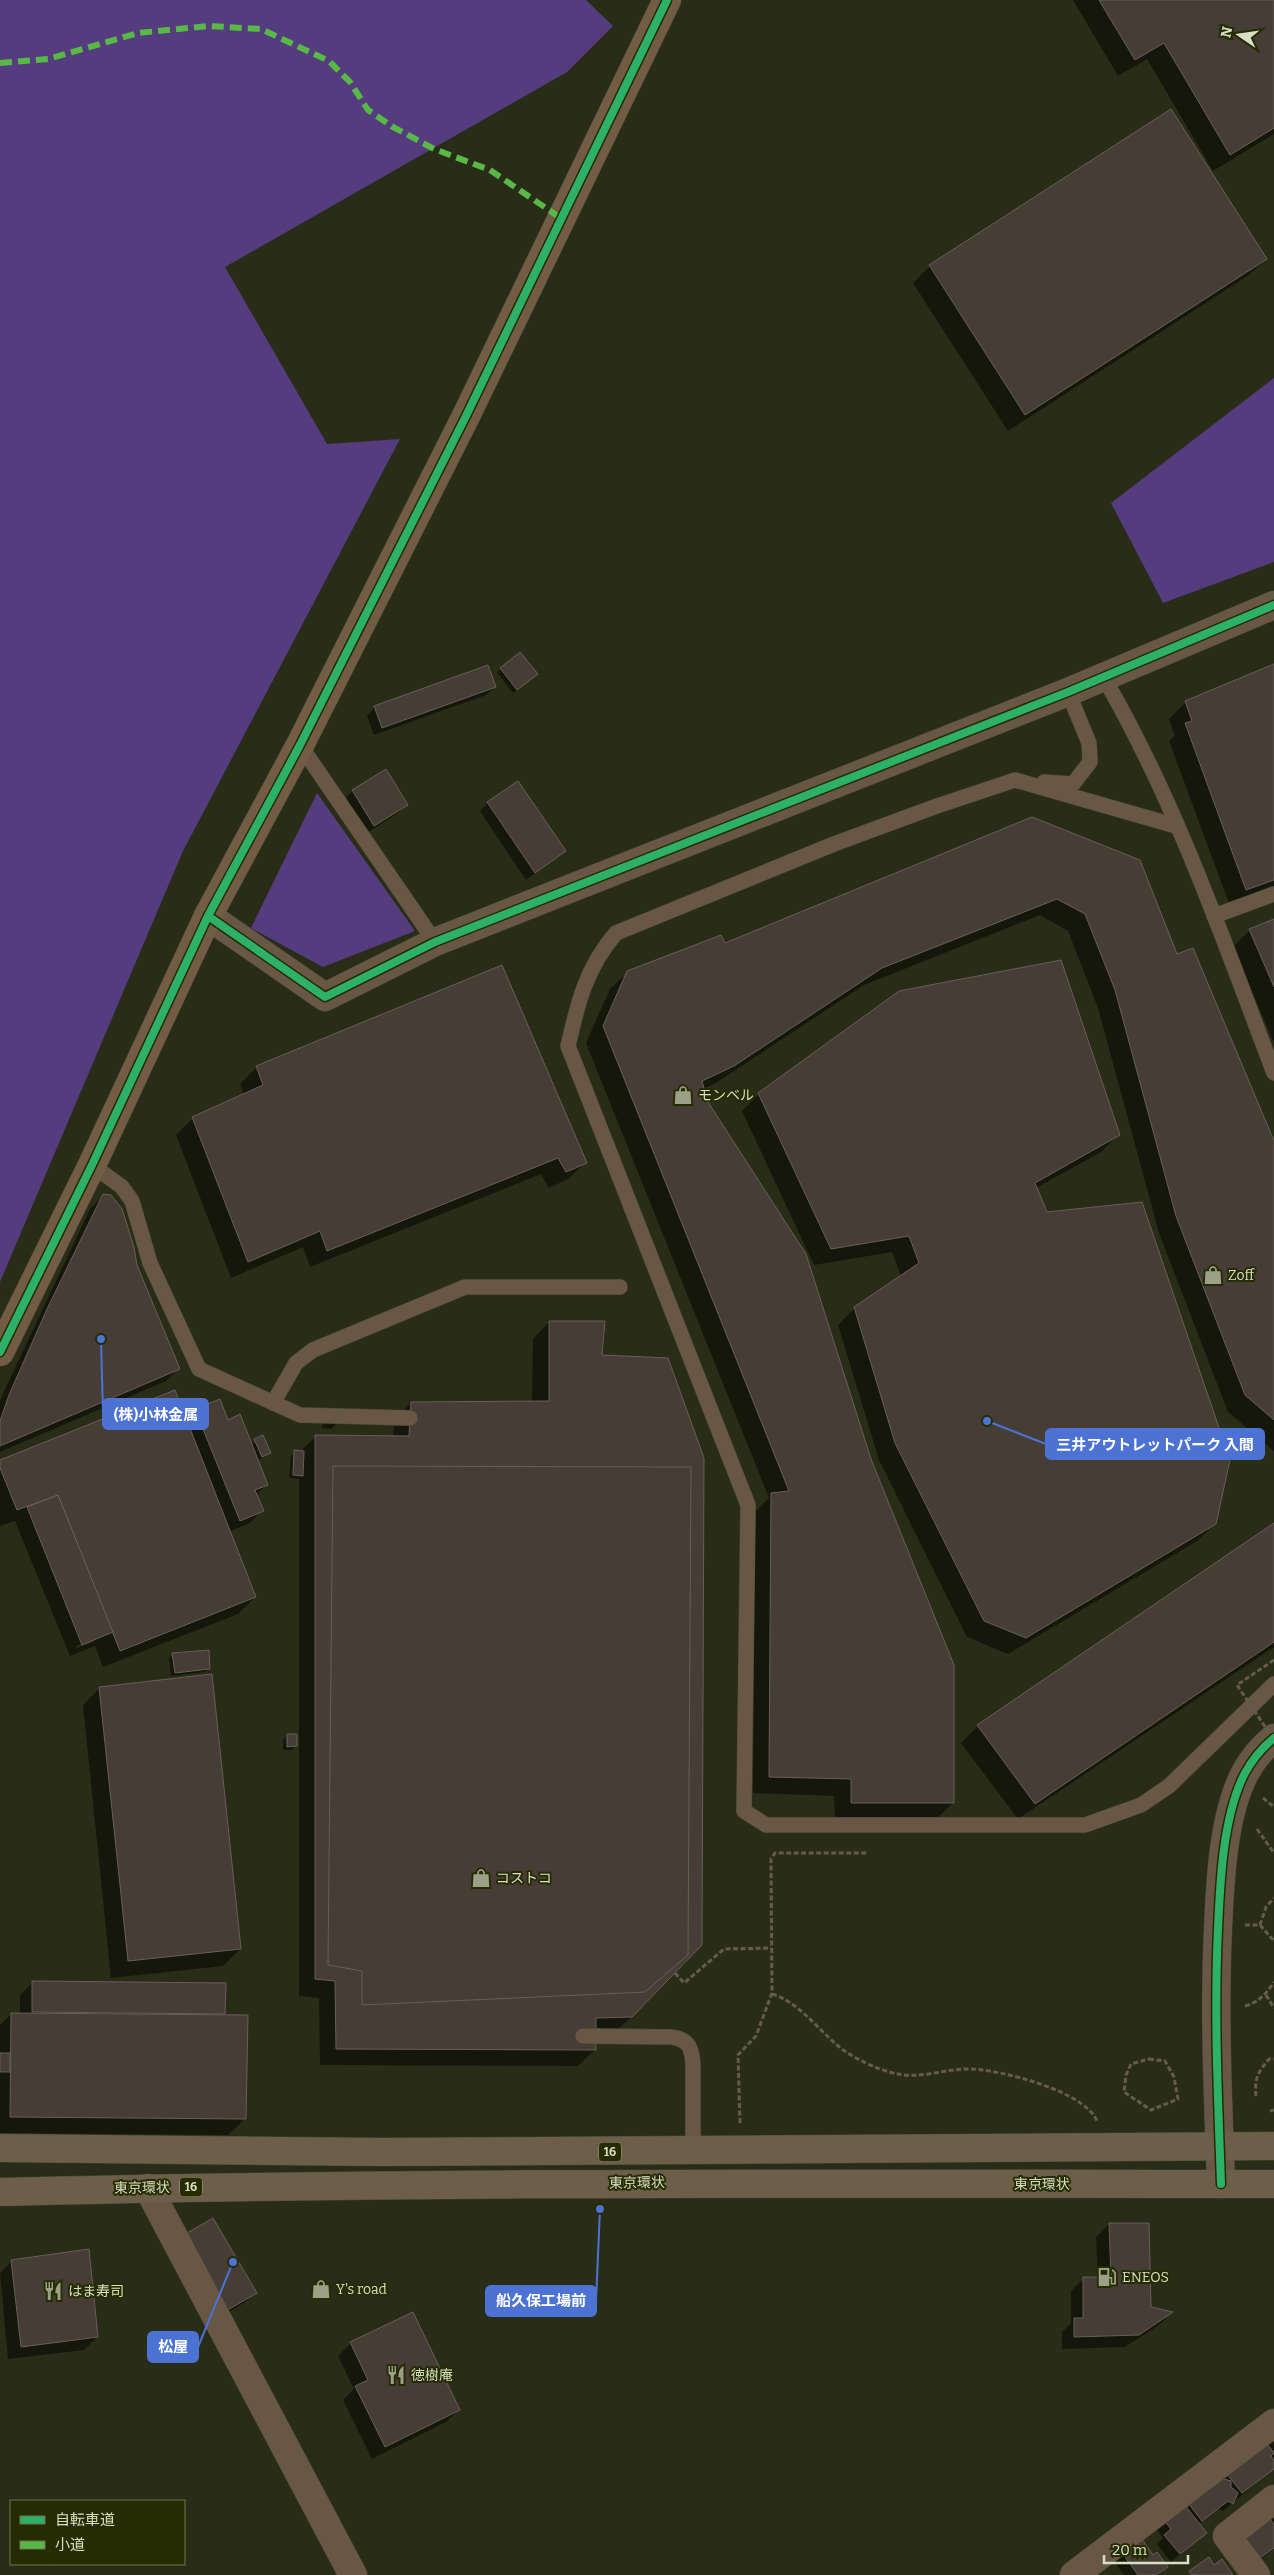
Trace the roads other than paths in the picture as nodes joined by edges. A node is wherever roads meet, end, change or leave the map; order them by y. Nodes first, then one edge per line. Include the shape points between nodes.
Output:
1 (667, 0) edge
2 (1274, 605) edge
3 (1104, 678) junction
4 (1068, 692) junction
5 (300, 745) junction
6 (1015, 780) junction
7 (1176, 826) junction
8 (1274, 894) edge
9 (208, 916) junction
10 (1214, 916) junction
11 (435, 942) junction
12 (1274, 1073) edge
13 (92, 1166) junction
14 (620, 1287) dead end
15 (0, 1352) edge
16 (273, 1402) junction
17 (410, 1418) dead end
18 (1274, 1684) edge
19 (1274, 1739) edge
20 (582, 2036) dead end
21 (1220, 2146) junction
22 (1274, 2146) edge
23 (0, 2148) edge
24 (693, 2152) junction
25 (1221, 2184) junction
26 (1274, 2184) edge
27 (148, 2188) junction
28 (0, 2192) edge
29 (1274, 2424) edge
30 (1274, 2500) edge
31 (353, 2575) edge
32 (1074, 2575) edge
33 (1256, 2575) edge

1 - 5 street via 466,416
2 - 3 street
3 - 4 street
3 - 7 lane via 1120,705
4 - 6 lane via 1089,743 1090,762 1073,784
4 - 11 street
5 - 9 street
5 - 11 lane
6 - 7 lane
6 - 18 lane via 834,844 616,933 602,950 579,997 568,1046 748,1505 744,1811 766,1824 1085,1826 1141,1805 1169,1786
7 - 10 lane
8 - 10 lane
9 - 11 street via 325,997
9 - 13 street
10 - 12 lane
13 - 15 street
13 - 16 lane via 122,1187 132,1201 150,1263 198,1369
14 - 16 lane via 465,1287 312,1350 296,1363
16 - 17 lane via 300,1415
19 - 21 street via 1266,1744 1245,1773 1223,1853 1216,1971
20 - 24 lane via 672,2037 688,2043 692,2052
21 - 22 highway, 16
21 - 24 highway, 16
21 - 25 street
23 - 24 highway, 16
25 - 26 highway, 東京環状 / 16
25 - 27 highway, 東京環状 / 16 via 700,2182
27 - 28 highway, 東京環状 / 16
27 - 31 street
29 - 32 street
30 - 33 street via 1227,2536

